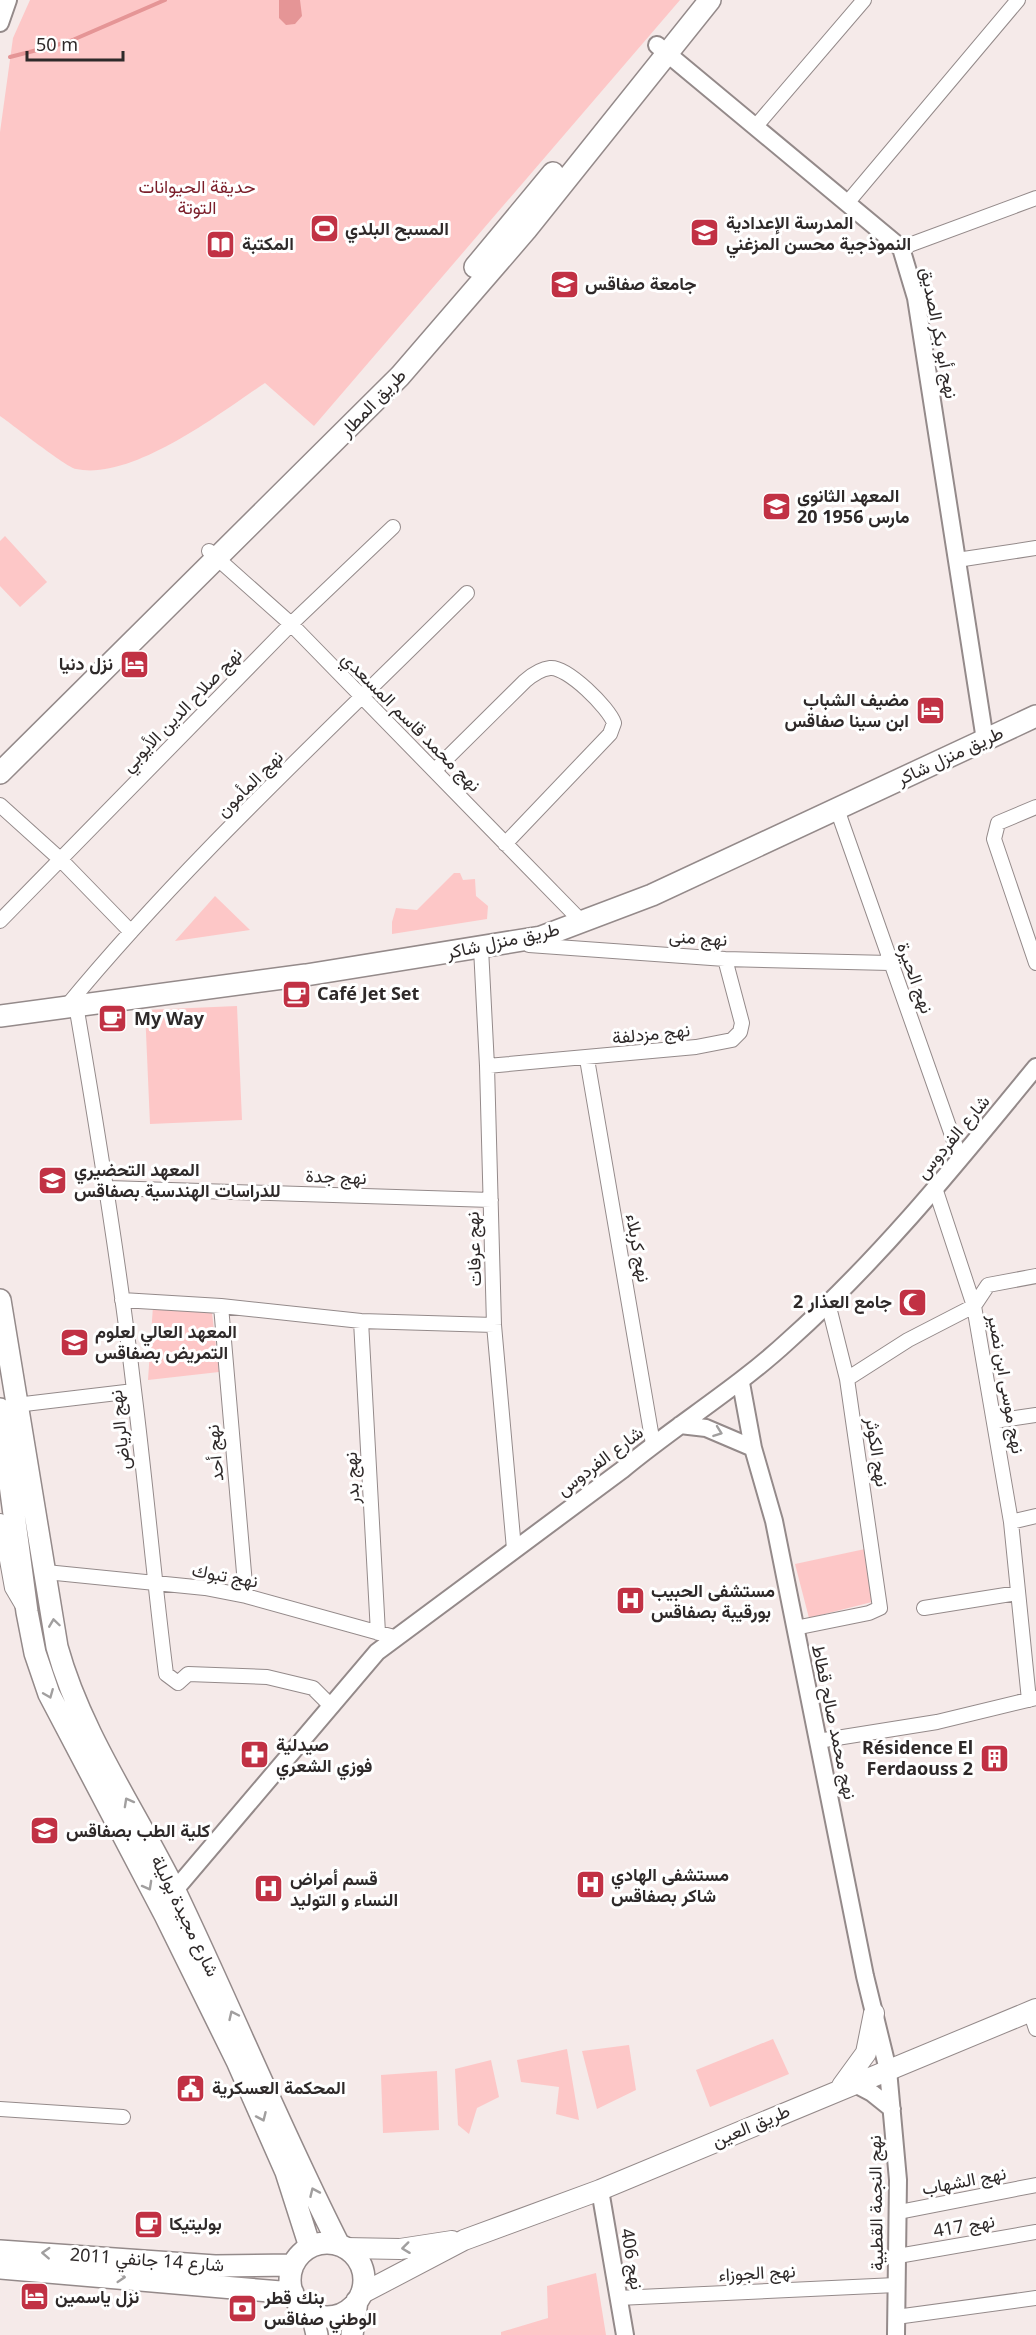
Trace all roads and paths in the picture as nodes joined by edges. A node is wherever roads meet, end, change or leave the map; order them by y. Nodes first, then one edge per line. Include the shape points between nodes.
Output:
1 (8, 0) edge
2 (693, 0) edge
3 (710, 0) edge
4 (864, 0) edge
5 (1018, 0) edge
6 (0, 23) edge
7 (661, 49) junction
8 (756, 126) junction
9 (1036, 198) edge
10 (848, 202) junction
11 (901, 248) junction
12 (393, 527) dead end
13 (1036, 548) edge
14 (213, 555) junction
15 (957, 561) junction
16 (467, 593) dead end
17 (291, 624) junction
18 (362, 698) junction
19 (1036, 716) edge
20 (985, 740) junction
21 (0, 756) edge
22 (435, 770) junction
23 (0, 773) edge
24 (0, 805) edge
25 (1036, 807) edge
26 (837, 809) junction
27 (506, 844) junction
28 (61, 860) junction
29 (0, 921) edge
30 (583, 923) junction
31 (131, 932) junction
32 (503, 943) junction
33 (481, 948) junction
34 (725, 958) junction
35 (890, 963) junction
36 (1036, 963) edge
37 (71, 1006) junction
38 (0, 1016) edge
39 (587, 1059) junction
40 (487, 1066) junction
41 (1036, 1067) edge
42 (960, 1158) junction
43 (108, 1188) junction
44 (935, 1188) junction
45 (491, 1200) junction
46 (1036, 1276) edge
47 (0, 1300) edge
48 (122, 1300) junction
49 (828, 1304) junction
50 (221, 1306) junction
51 (974, 1306) junction
52 (362, 1321) junction
53 (494, 1325) junction
54 (848, 1379) junction
55 (741, 1383) junction
56 (134, 1391) junction
57 (8, 1407) edge
58 (1036, 1415) edge
59 (994, 1421) junction
60 (680, 1425) junction
61 (653, 1444) junction
62 (753, 1448) junction
63 (4, 1483) edge
64 (1036, 1516) edge
65 (0, 1521) edge
66 (1011, 1522) junction
67 (513, 1549) junction
68 (46, 1572) junction
69 (154, 1583) junction
70 (1018, 1593) junction
71 (246, 1596) junction
72 (924, 1608) dead end
73 (27, 1612) junction
74 (795, 1628) junction
75 (386, 1635) junction
76 (1032, 1699) edge
77 (330, 1705) junction
78 (818, 1742) junction
79 (179, 1886) junction
80 (874, 2013) junction
81 (1034, 2016) edge
82 (888, 2070) junction
83 (847, 2086) junction
84 (0, 2109) edge
85 (892, 2109) junction
86 (123, 2117) dead end
87 (1036, 2185) edge
88 (600, 2190) junction
89 (899, 2212) junction
90 (1036, 2232) edge
91 (464, 2240) junction
92 (342, 2246) junction
93 (310, 2247) junction
94 (0, 2251) edge
95 (898, 2256) junction
96 (293, 2265) junction
97 (0, 2268) edge
98 (896, 2285) junction
99 (293, 2293) junction
100 (359, 2297) junction
101 (618, 2298) junction
102 (1036, 2298) edge
103 (312, 2313) junction
104 (896, 2317) junction
105 (316, 2335) edge
106 (352, 2335) edge
107 (626, 2335) edge
108 (896, 2335) edge

1 - 6 street
2 - 7 main road, طريق المطار
3 - 7 main road, طريق المطار
4 - 8 street
5 - 10 street
7 - 8 street, نهج أبو بكر الصديق
7 - 14 main road, طريق المطار via 526,230 428,345 335,442
8 - 10 street, نهج أبو بكر الصديق
9 - 11 street
10 - 11 street, نهج أبو بكر الصديق
11 - 15 street, نهج أبو بكر الصديق via 916,298
12 - 17 street, نهج صلاح الدين الأيوبي
13 - 15 street
14 - 17 street, نهج محمد قاسم المسعدي
14 - 21 main road, طريق المطار
14 - 23 main road, طريق المطار
15 - 20 street, نهج أبو بكر الصديق
16 - 18 street, نهج المأمون
17 - 18 street, نهج محمد قاسم المسعدي
17 - 28 street, نهج صلاح الدين الأيوبي
18 - 22 street, نهج محمد قاسم المسعدي
18 - 31 street, نهج المأمون
19 - 20 main road, طريق منزل شاكر
20 - 26 main road, طريق منزل شاكر
22 - 27 street, نهج محمد قاسم المسعدي
22 - 27 street via 536,672 550,668 564,671 605,707 614,723 610,734
24 - 28 street
25 - 36 street via 998,823 994,839
26 - 30 main road, طريق منزل شاكر
26 - 35 street, نهج الحيرة
27 - 30 street, نهج محمد قاسم المسعدي
28 - 29 street, نهج صلاح الدين الأيوبي
28 - 31 street
30 - 32 main road, طريق منزل شاكر via 542,937
31 - 37 street, نهج المأمون
32 - 33 main road, طريق منزل شاكر
32 - 34 street, نهج منى
33 - 37 main road, طريق منزل شاكر
33 - 40 street, نهج عرفات
34 - 35 street, نهج منى
34 - 39 street, نهج مزدلفة via 742,1023 732,1040
35 - 42 street, نهج الحيرة
37 - 38 main road, طريق منزل شاكر
37 - 43 street, نهج الرياض
39 - 40 street, نهج مزدلفة
39 - 61 street, نهج كربلاء
40 - 45 street, نهج عرفات
41 - 42 street, شارع الفردوس
42 - 44 street, شارع الفردوس
43 - 45 street, نهج جدة
43 - 48 street, نهج الرياض
44 - 49 street, شارع الفردوس
44 - 51 street, نهج موسى ابن نصير
45 - 53 street, نهج عرفات
46 - 51 street via 988,1285
47 - 57 main road, شارع مجيدة بوليلة
48 - 50 street
48 - 56 street, نهج الرياض
49 - 54 street, نهج الكوثر
49 - 55 street, شارع الفردوس
50 - 52 street
50 - 71 street, نهج أحد
51 - 54 street via 909,1340
51 - 59 street, نهج موسى ابن نصير
52 - 53 street
52 - 75 street, نهج بدر
53 - 67 street, نهج عرفات
54 - 74 street, نهج الكوثر via 880,1608
55 - 60 street, شارع الفردوس
55 - 62 street, نهج محمد صالح قطاط
56 - 57 street
56 - 69 street, نهج الرياض
57 - 63 main road, شارع مجيدة بوليلة
57 - 68 main road, شارع مجيدة بوليلة
58 - 59 street
59 - 66 street, نهج موسى ابن نصير
60 - 61 street, شارع الفردوس
60 -> 62 street via 706,1428
61 - 67 street, شارع الفردوس
62 - 74 street, نهج محمد صالح قطاط via 774,1521
63 - 73 main road, شارع مجيدة بوليلة
64 - 66 street
65 - 73 street, شارع مجيدة بوليلة via 12,1588
66 - 70 street, نهج موسى ابن نصير
67 - 75 street, شارع الفردوس
68 - 69 street, نهج تبوك
79 -> 68 main road, شارع مجيدة بوليلة via 82,1718 57,1647
69 - 71 street, نهج تبوك
69 - 77 street, نهج الرياض via 166,1674 170,1679 178,1683 188,1674 267,1677 313,1688
70 - 72 street
70 - 76 street, نهج موسى ابن نصير
71 - 75 street, نهج تبوك
73 -> 93 main road, شارع مجيدة بوليلة via 48,1694 237,2061 286,2172
74 - 78 street, نهج محمد صالح قطاط
75 - 77 street, شارع الفردوس via 377,1652
76 - 78 street via 937,1722
77 - 79 street, شارع الفردوس
78 - 80 street, نهج محمد صالح قطاط
92 -> 79 main road, شارع مجيدة بوليلة
80 - 82 street, نهج محمد صالح قطاط
80 - 83 main road via 866,2053
81 - 82 main road, طريق العين
82 - 83 main road, طريق العين
82 - 85 street, نهج النجمة القطبية
83 - 85 street via 872,2092
83 - 88 main road, طريق العين
84 - 86 street
85 - 89 street, نهج النجمة القطبية
87 - 89 street, نهج الشهاب
88 - 91 main road, طريق العين
88 - 101 street, نهج 406
89 - 95 street, نهج النجمة القطبية
90 - 95 street, نهج 417
91 -> 92 main road, طريق العين via 400,2249
91 - 100 main road, طريق العين
92 - 93 main road via 329,2243
92 - 100 main road via 362,2267
93 - 96 main road
96 -> 94 main road, شارع 14 جانفي 2011 via 215,2266
95 - 98 street, نهج النجمة القطبية
96 - 99 main road
97 -> 99 main road, شارع 14 جانفي 2011
98 - 101 street, نهج الجوزاء
98 - 104 street, نهج النجمة القطبية
99 - 103 main road
100 - 103 main road via 350,2308 332,2316
100 - 106 main road
101 - 107 street, نهج 406
102 - 104 street
103 - 105 main road
104 - 108 street, نهج النجمة القطبية

